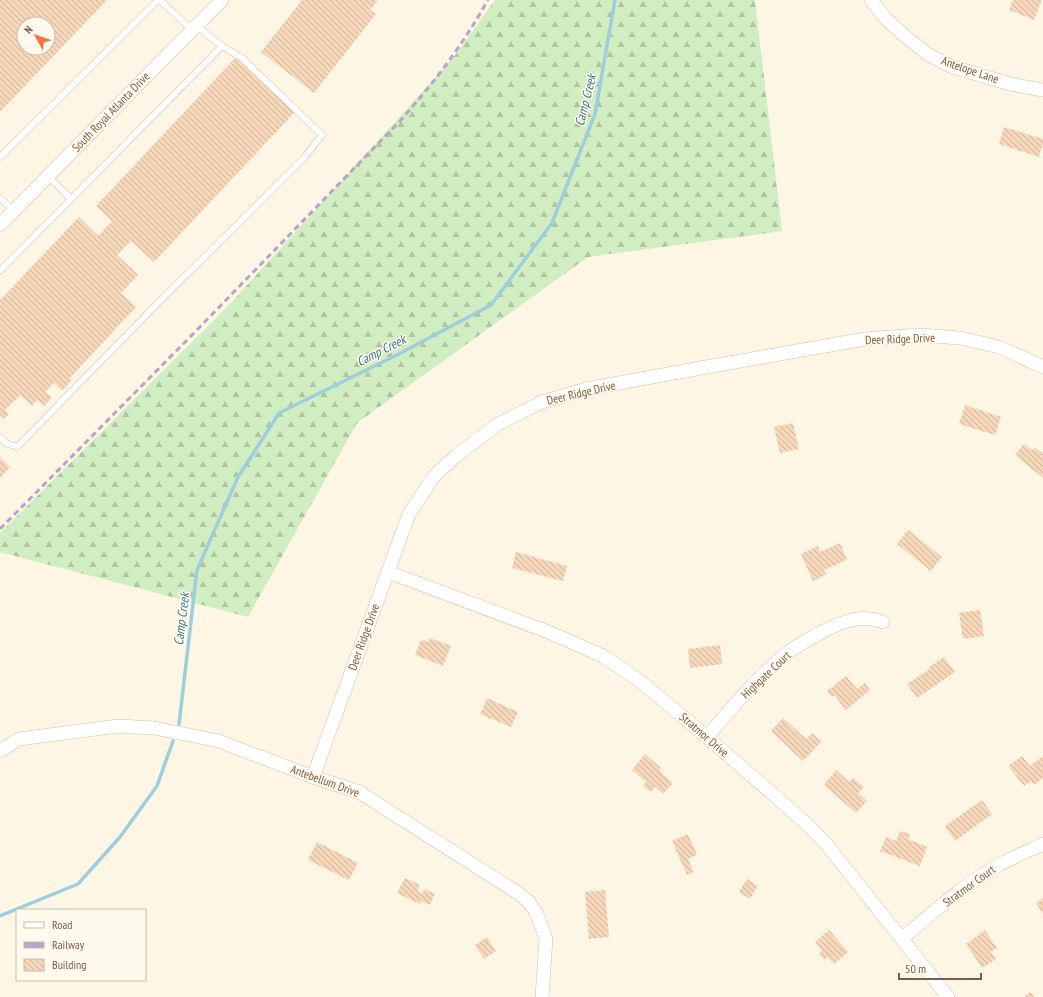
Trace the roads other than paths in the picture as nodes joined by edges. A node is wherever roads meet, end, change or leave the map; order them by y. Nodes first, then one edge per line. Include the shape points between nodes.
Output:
1 (160, 0) edge
2 (222, 0) edge
3 (871, 0) edge
4 (194, 28) junction
5 (222, 46) junction
6 (1043, 90) edge
7 (0, 157) edge
8 (48, 176) junction
9 (0, 198) edge
10 (71, 199) junction
11 (14, 211) junction
12 (0, 225) edge
13 (0, 271) edge
14 (1043, 366) edge
15 (0, 437) edge
16 (388, 572) junction
17 (883, 622) dead end
18 (707, 737) junction
19 (0, 751) edge
20 (313, 777) junction
21 (1043, 844) edge
22 (902, 939) junction
23 (542, 997) edge
24 (948, 997) edge

1 - 4 lane
1 - 7 lane
2 - 4 street, South Royal Atlanta Drive
3 - 6 street, Antelope Lane via 906,38 950,66 1010,84
4 - 5 lane
4 - 8 street, South Royal Atlanta Drive
5 - 10 lane
5 - 15 lane via 242,58 322,135 303,159 17,447 6,443
8 - 10 lane
8 - 11 street, South Royal Atlanta Drive
9 - 11 lane
10 - 13 lane
11 - 12 street, South Royal Atlanta Drive
14 - 16 street, Deer Ridge Drive via 999,347 960,338 904,336 865,339 712,366 586,389 542,402 498,424 434,476 409,514
16 - 18 street, Stratmor Drive via 551,633 603,656 640,681
16 - 20 street, Deer Ridge Drive
17 - 18 street, Highgate Court via 859,618 838,624 807,639 781,658 753,684
18 - 22 street, Stratmor Drive via 808,825
19 - 20 street, Antebellum Drive via 19,740 118,726 154,728 219,741
20 - 23 street, Antebellum Drive via 359,792 518,892 529,902 537,914 546,939
21 - 22 street, Stratmor Court via 999,865 962,890
22 - 24 street, Stratmor Drive

